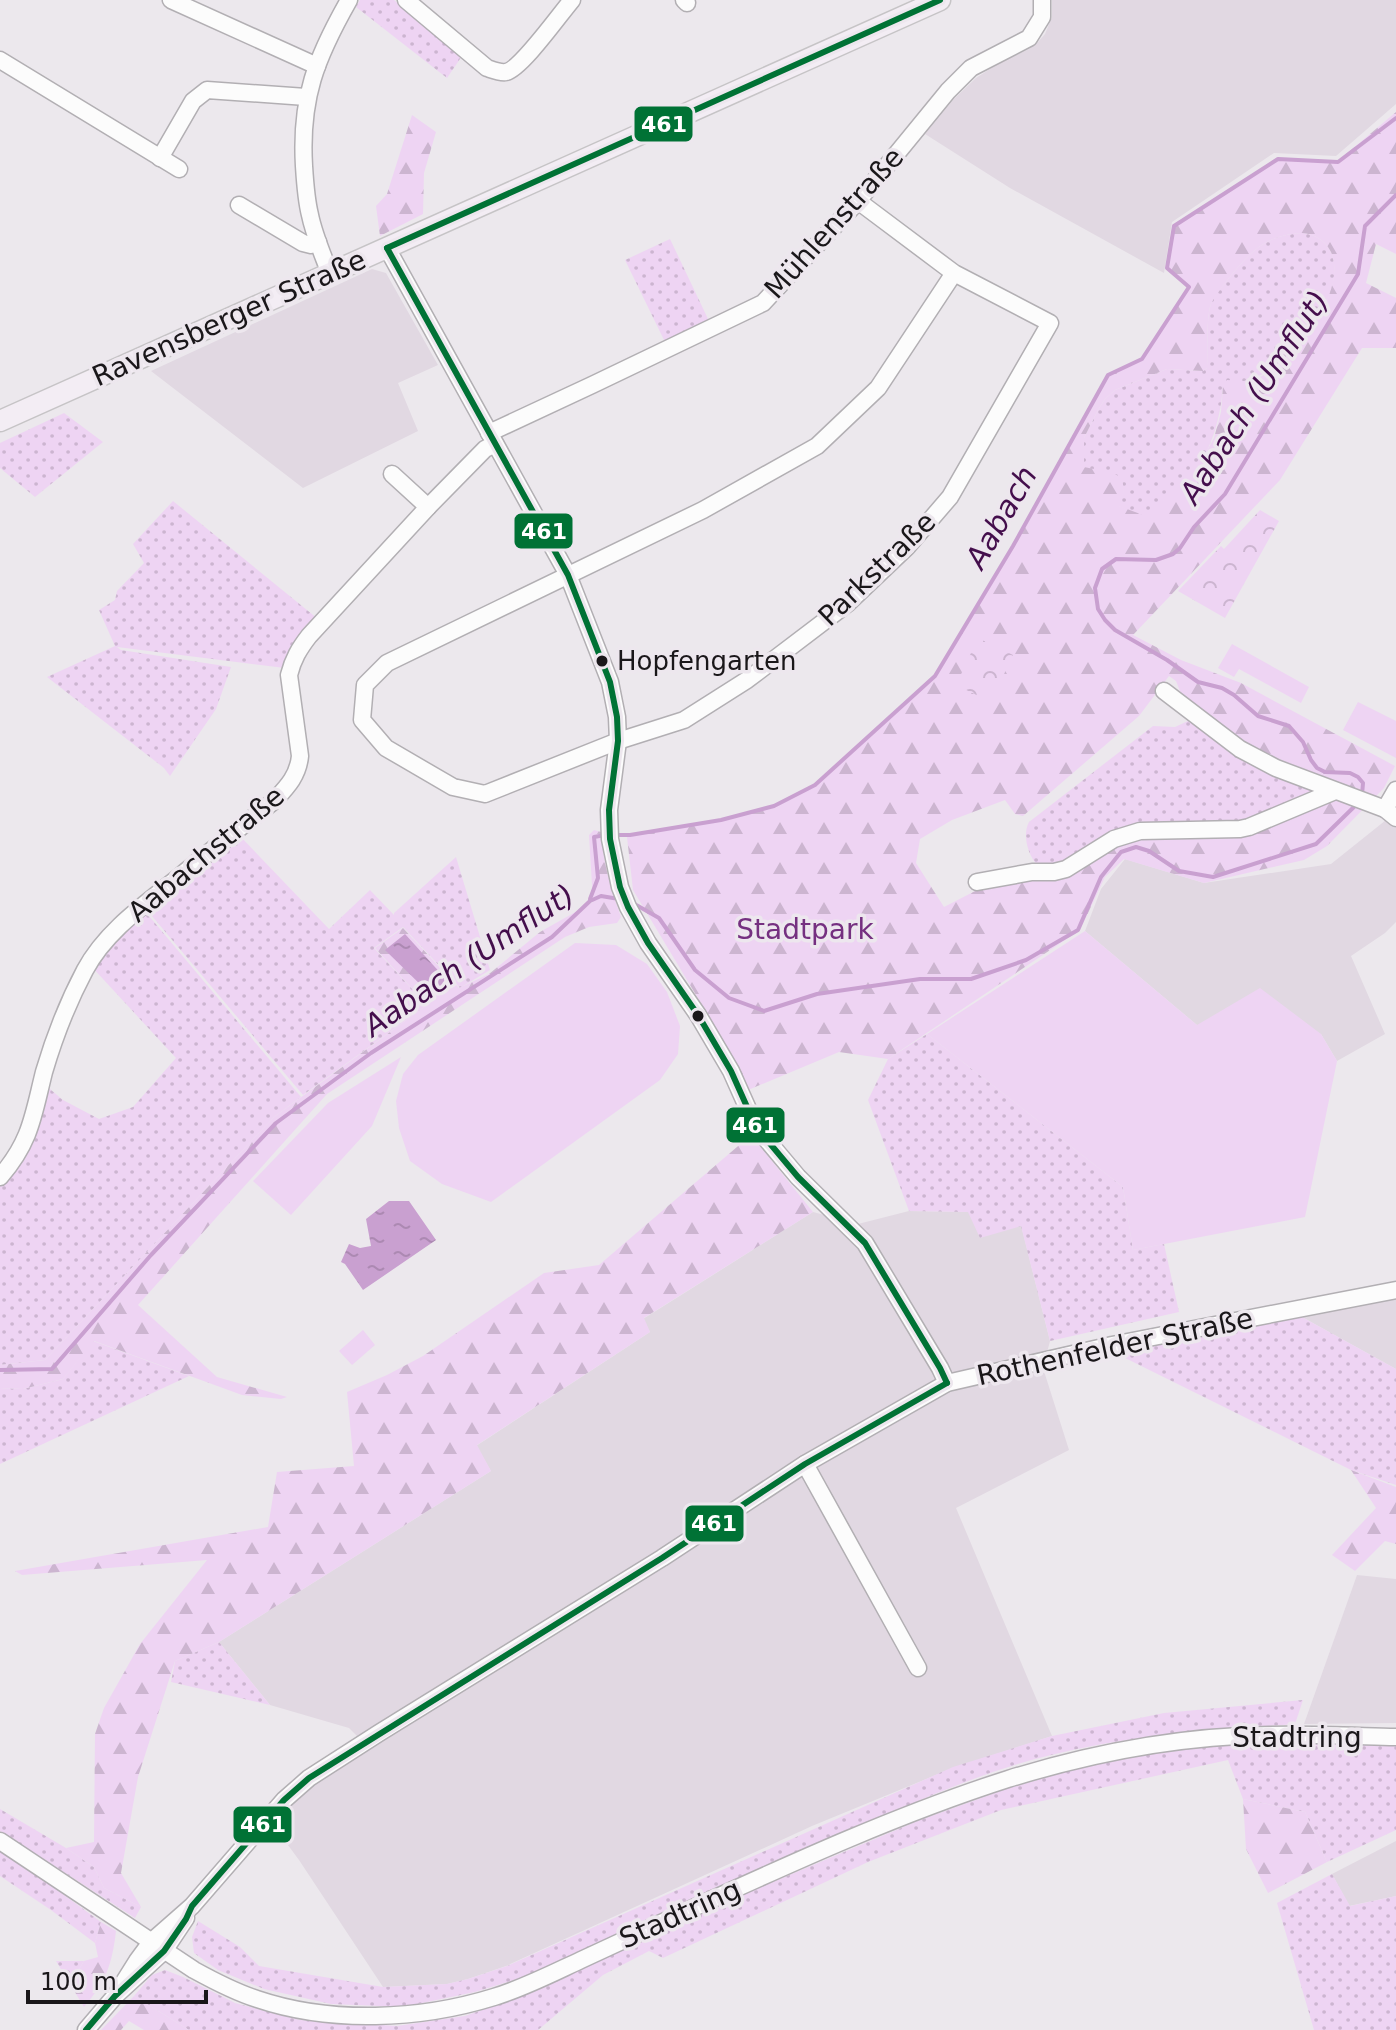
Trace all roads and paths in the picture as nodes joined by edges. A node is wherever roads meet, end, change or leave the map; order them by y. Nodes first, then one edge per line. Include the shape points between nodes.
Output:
1 (171, 0) edge
2 (349, 0) edge
3 (406, 0) edge
4 (572, 0) edge
5 (940, 0) edge
6 (1042, 0) edge
7 (0, 60) edge
8 (317, 66) junction
9 (306, 97) junction
10 (160, 158) junction
11 (179, 169) dead end
12 (858, 201) junction
13 (239, 205) dead end
14 (318, 242) junction
15 (387, 248) junction
16 (954, 273) junction
17 (330, 274) junction
18 (0, 421) edge
19 (492, 438) junction
20 (392, 474) dead end
21 (428, 507) junction
22 (568, 575) junction
23 (1164, 691) dead end
24 (618, 741) junction
25 (1396, 790) edge
26 (1343, 793) junction
27 (1384, 810) edge
28 (977, 882) dead end
29 (0, 1177) edge
30 (1396, 1290) edge
31 (947, 1383) junction
32 (805, 1464) junction
33 (918, 1668) dead end
34 (1396, 1737) edge
35 (0, 1841) edge
36 (158, 1947) junction
37 (86, 2030) edge

1 - 8 street
2 - 8 street
3 - 4 street via 487,68 508,72
5 - 15 main road, Ravensberger Straße
6 - 12 street, Mühlenstraße via 1042,17 1029,38 971,68
7 - 10 street
8 - 9 street
9 - 10 street via 207,90 193,101
9 - 14 street via 305,195
10 - 11 street
12 - 16 street
12 - 19 street, Mühlenstraße via 763,303
13 - 14 street via 303,243
14 - 17 street
15 - 17 main road, Ravensberger Straße
15 - 19 street
16 - 22 street via 878,388 817,446 703,510
16 - 24 street, Parkstraße via 1050,323 950,497 847,604 747,680 684,720
17 - 18 main road, Ravensberger Straße
19 - 21 street, Aabachstraße
19 - 22 street
20 - 21 street
21 - 29 street, Aabachstraße via 292,661 290,690 300,756 290,785 133,913 105,939 85,970 57,1035 24,1143
22 - 24 street via 610,682
22 - 24 street via 387,663 365,685 362,720 386,748 453,787 485,794
23 - 26 street via 1240,749
24 - 31 street via 610,835 625,901 731,1071 756,1127 865,1243
25 - 27 street
26 - 27 street
26 - 28 street via 1240,829 1140,831 1114,839 1066,869
30 - 31 street, Rothenfelder Straße
31 - 32 street, Rothenfelder Straße
32 - 33 street
32 - 36 street, Rothenfelder Straße via 309,1778
34 - 36 street, Stadtring via 1268,1735 1162,1743 1009,1779 852,1838 530,1984 453,2009 366,2016 278,2006 226,1987
35 - 36 street, Stadtring
36 - 37 street, Rothenfelder Straße

